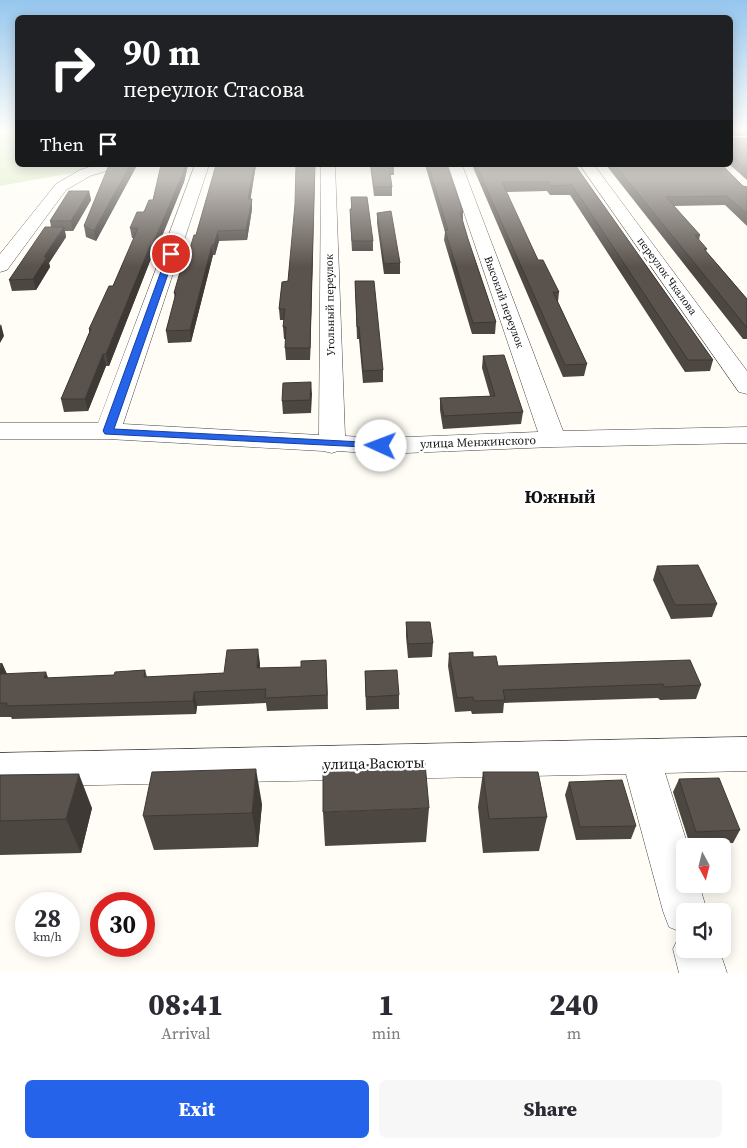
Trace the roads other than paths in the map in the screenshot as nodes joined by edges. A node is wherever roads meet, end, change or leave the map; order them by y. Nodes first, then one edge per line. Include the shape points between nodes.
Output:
1 (81, 175) edge
2 (198, 175) edge
3 (328, 175) edge
4 (459, 175) edge
5 (595, 175) edge
6 (0, 266) edge
7 (747, 387) edge
8 (0, 431) edge
9 (108, 431) junction
10 (747, 435) edge
11 (553, 439) junction
12 (332, 444) junction
13 (747, 754) edge
14 (641, 757) junction
15 (0, 770) edge
16 (683, 903) edge
17 (699, 958) edge
18 (703, 973) edge

1 - 6 street via 61,187
2 - 9 street
3 - 12 street, Угольный переулок
4 - 11 street, Высокий переулок
5 - 7 street, переулок Чкалова
8 - 9 street, улица Менжинского
9 - 12 street, улица Менжинского
10 - 11 street, улица Менжинского
11 - 12 street, улица Менжинского via 381,446
13 - 14 street, улица Васюты
14 - 15 street, улица Васюты
14 - 16 street
17 - 18 street

